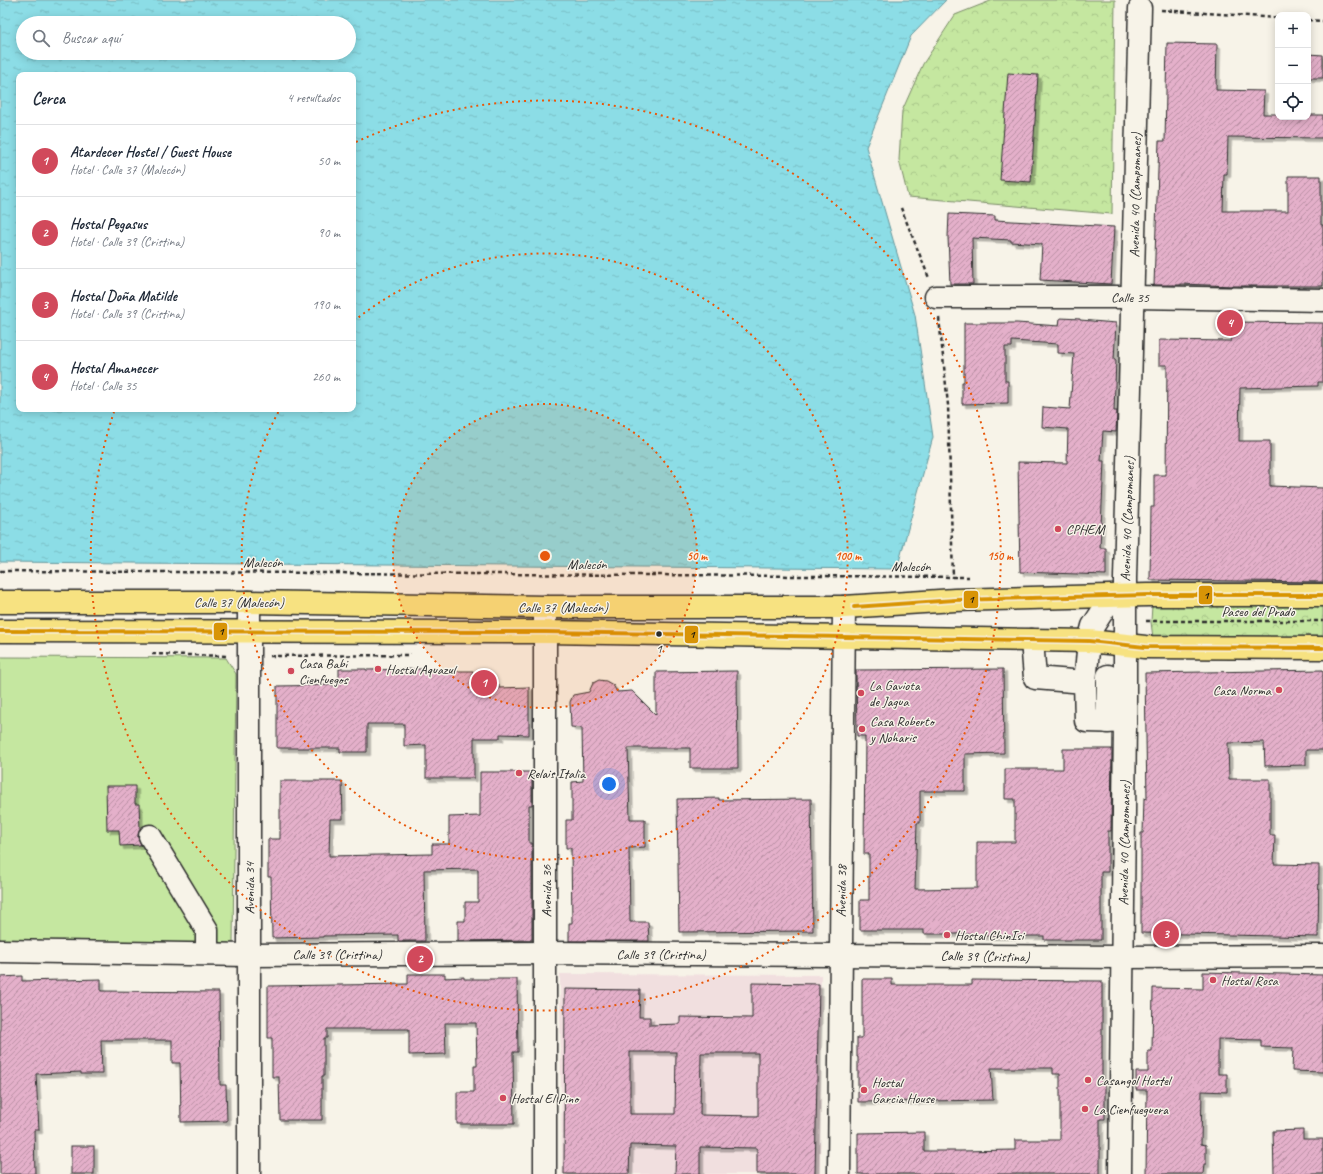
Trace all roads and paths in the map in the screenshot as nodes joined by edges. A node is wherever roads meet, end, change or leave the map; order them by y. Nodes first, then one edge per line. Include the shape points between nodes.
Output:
1 (1140, 8) joint
2 (1275, 18) edge
3 (1311, 20) edge
4 (1323, 21) edge
5 (902, 208) dead end
6 (936, 297) junction
7 (1133, 297) junction
8 (1323, 300) edge
9 (0, 571) edge
10 (953, 576) junction
11 (976, 577) dead end
12 (1323, 595) edge
13 (1125, 597) junction
14 (955, 600) junction
15 (0, 602) edge
16 (249, 602) junction
17 (545, 607) junction
18 (844, 607) junction
19 (1145, 621) dead end
20 (1323, 621) edge
21 (0, 631) edge
22 (249, 632) junction
23 (546, 632) junction
24 (844, 637) junction
25 (1032, 640) junction
26 (1125, 645) junction
27 (1323, 648) edge
28 (1088, 651) junction
29 (148, 654) dead end
30 (413, 655) dead end
31 (250, 656) junction
32 (1117, 680) junction
33 (1085, 682) junction
34 (1116, 722) junction
35 (150, 836) dead end
36 (0, 951) edge
37 (546, 953) junction
38 (207, 954) junction
39 (841, 954) junction
40 (249, 955) junction
41 (1323, 956) edge
42 (1122, 957) junction
43 (249, 1174) edge
44 (545, 1174) edge
45 (840, 1174) edge
46 (1120, 1174) edge

1 - 2 path
1 - 7 street, Avenida 40 (Campomanes)
3 - 4 path
5 - 6 path
6 - 7 street, Calle 35
6 - 10 path via 948,405
7 - 8 street, Calle 35
7 - 13 street, Avenida 40 (Campomanes)
9 - 10 path, Malecón
10 - 11 path, Malecón
10 - 14 path
12 - 13 main road, Calle 37 (Malecón)
13 - 14 main road, Calle 37 (Malecón)
13 - 26 street, Avenida 40 (Campomanes)
13 - 28 street via 1106,606 1093,626
14 - 18 main road, Calle 37 (Malecón)
15 - 16 main road, Calle 37 (Malecón)
16 - 17 main road, Calle 37 (Malecón)
16 - 22 street, Avenida 34
17 - 18 main road, Calle 37 (Malecón)
17 - 23 street, Avenida 36
18 - 24 street, Avenida 38
19 - 20 path, Paseo del Prado
21 - 22 main road, Calle 37 (Malecón)
22 - 23 main road, Calle 37 (Malecón)
22 - 31 street, Avenida 34
23 - 24 main road, Calle 37 (Malecón)
23 - 37 street, Avenida 36
24 - 25 main road, Calle 37 (Malecón)
24 - 39 street, Avenida 38
25 - 28 main road, Calle 37 (Malecón)
25 - 33 street via 1034,678
26 - 27 main road, Calle 37 (Malecón)
26 - 28 main road, Calle 37 (Malecón)
26 - 32 street, Avenida 40 (Campomanes)
28 - 32 street
28 - 33 street
29 - 31 path
30 - 31 path
31 - 40 street, Avenida 34
32 - 34 street, Avenida 40 (Campomanes)
33 - 34 street via 1086,721
34 - 42 street, Avenida 40 (Campomanes)
35 - 38 street via 207,930
36 - 38 street, Calle 39 (Cristina)
37 - 39 street, Calle 39 (Cristina)
37 - 40 street, Calle 39 (Cristina)
37 - 44 street, Avenida 36
38 - 40 street, Calle 39 (Cristina)
39 - 42 street, Calle 39 (Cristina)
39 - 45 street, Avenida 38
40 - 43 street, Avenida 34
41 - 42 street, Calle 39 (Cristina)
42 - 46 street, Avenida 40 (Campomanes)

